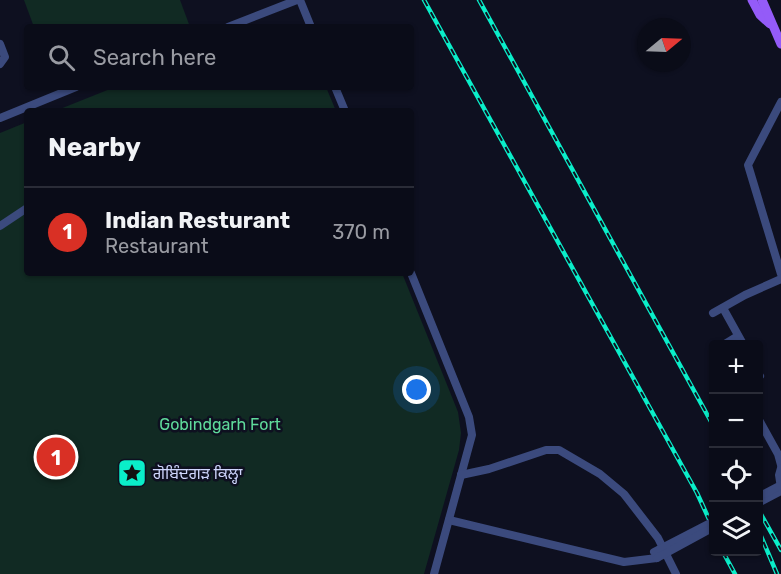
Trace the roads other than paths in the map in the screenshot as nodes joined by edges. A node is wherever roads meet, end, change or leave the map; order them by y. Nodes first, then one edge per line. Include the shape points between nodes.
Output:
1 (298, 0) edge
2 (752, 0) edge
3 (762, 0) edge
4 (236, 24) edge
5 (310, 24) edge
6 (773, 26) junction
7 (0, 44) edge
8 (781, 44) edge
9 (0, 64) edge
10 (69, 90) edge
11 (336, 90) edge
12 (781, 102) edge
13 (24, 108) edge
14 (25, 108) edge
15 (344, 108) edge
16 (0, 118) edge
17 (24, 210) edge
18 (0, 226) edge
19 (781, 274) edge
20 (412, 276) edge
21 (781, 279) edge
22 (723, 308) junction
23 (713, 314) dead end
24 (738, 336) junction
25 (732, 340) edge
26 (740, 340) edge
27 (763, 426) edge
28 (781, 466) edge
29 (461, 475) junction
30 (781, 488) edge
31 (763, 495) edge
32 (760, 502) edge
33 (449, 520) junction
34 (709, 524) edge
35 (709, 529) edge
36 (654, 556) junction
37 (434, 574) edge
38 (676, 574) edge

1 - 4 street
1 - 5 street
2 - 6 main road via 760,15
3 - 6 main road
6 - 8 main road
7 - 9 street via 5,57
10 - 14 street
11 - 15 street
12 - 19 street via 748,165
13 - 16 street
17 - 18 street
20 - 29 street via 469,417 472,435
21 - 22 street
22 - 23 street
22 - 24 street
24 - 25 street
24 - 26 street
27 - 28 street
28 - 30 street
29 - 33 street
29 - 38 street via 489,470 546,450 559,450 600,474 624,494 658,538
30 - 31 street, bridge
30 - 32 street
33 - 36 street via 624,562
33 - 37 street
34 - 36 street, bridge
35 - 36 street, bridge

